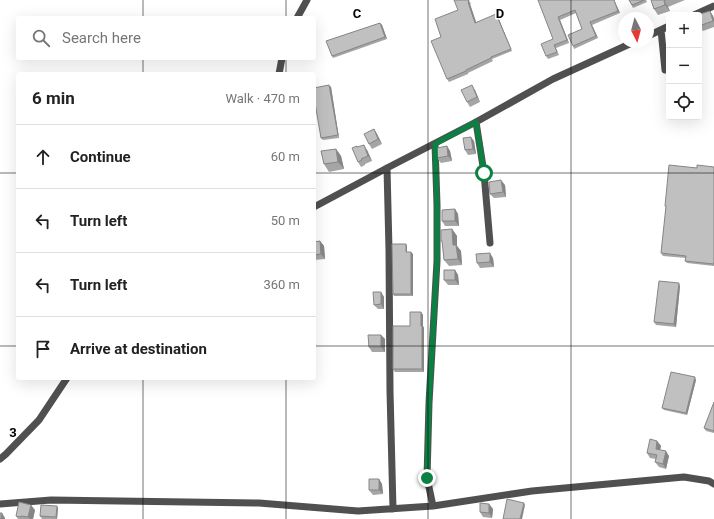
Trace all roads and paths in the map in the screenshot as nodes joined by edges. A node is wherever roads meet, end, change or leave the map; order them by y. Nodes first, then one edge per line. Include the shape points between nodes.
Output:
1 (307, 0) edge
2 (714, 6) edge
3 (701, 12) edge
4 (298, 16) edge
5 (666, 28) edge
6 (661, 30) junction
7 (654, 33) edge
8 (621, 48) edge
9 (282, 60) edge
10 (666, 70) dead end
11 (279, 72) edge
12 (476, 122) junction
13 (435, 144) junction
14 (387, 168) junction
15 (316, 206) edge
16 (490, 243) dead end
17 (66, 380) edge
18 (0, 459) edge
19 (714, 484) edge
20 (0, 504) edge
21 (433, 506) junction
22 (393, 509) junction

1 - 4 street
2 - 3 street
5 - 6 street
6 - 7 street
6 - 10 street
8 - 12 street via 553,79
9 - 11 street
12 - 13 street
12 - 16 street via 484,173
13 - 14 street
13 - 21 street via 437,262 427,478
14 - 15 street
14 - 22 street
17 - 18 street via 39,420
19 - 21 street via 684,477 532,491
20 - 22 street via 51,500 121,500 259,503 358,511
21 - 22 street

